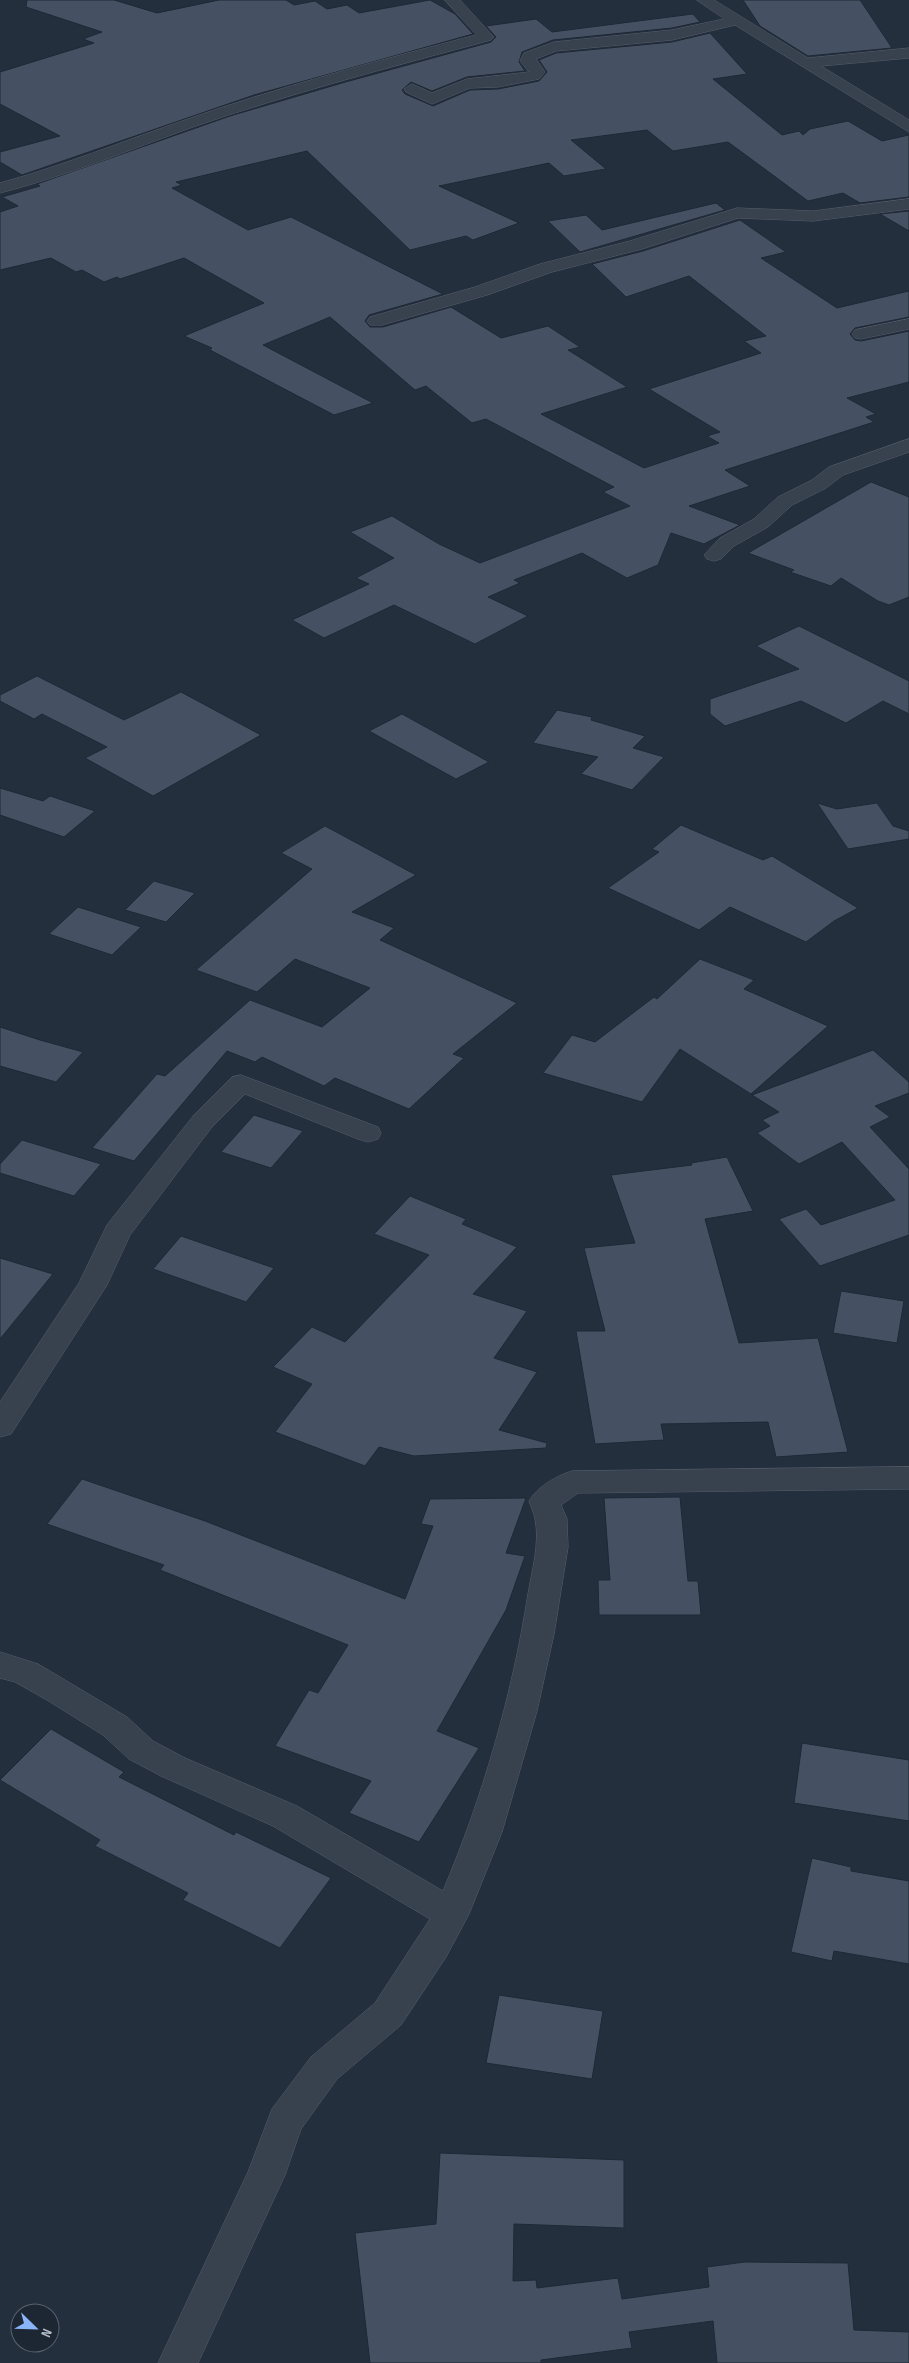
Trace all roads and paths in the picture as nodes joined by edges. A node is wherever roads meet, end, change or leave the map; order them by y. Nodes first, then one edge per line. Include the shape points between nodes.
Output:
1 (452, 0) edge
2 (704, 0) edge
3 (734, 21) junction
4 (909, 53) edge
5 (804, 62) junction
6 (412, 89) dead end
7 (909, 127) edge
8 (0, 188) edge
9 (909, 204) edge
10 (376, 321) dead end
11 (909, 324) edge
12 (861, 334) dead end
13 (909, 445) edge
14 (714, 555) dead end
15 (368, 1133) dead end
16 (0, 1426) edge
17 (909, 1478) edge
18 (0, 1665) edge
19 (451, 1914) junction
20 (178, 2363) edge

1 - 8 street via 486,37 310,84 49,175
2 - 3 street
3 - 5 street
3 - 6 street via 672,35 554,47 529,56 528,60 537,72 534,76 467,84 432,99
4 - 5 street
5 - 7 street
9 - 10 street via 813,216 737,214 546,268 481,291
11 - 12 street
13 - 14 street via 836,471 819,484 785,501
15 - 16 street via 241,1083 203,1121 117,1232 92,1285
17 - 19 street via 572,1482 544,1501 550,1519 552,1547 520,1711 485,1832
18 - 19 street via 26,1673 59,1691 115,1726 141,1750 172,1767 285,1816
19 - 20 street via 434,1946 388,2014 324,2068 285,2121 266,2175

